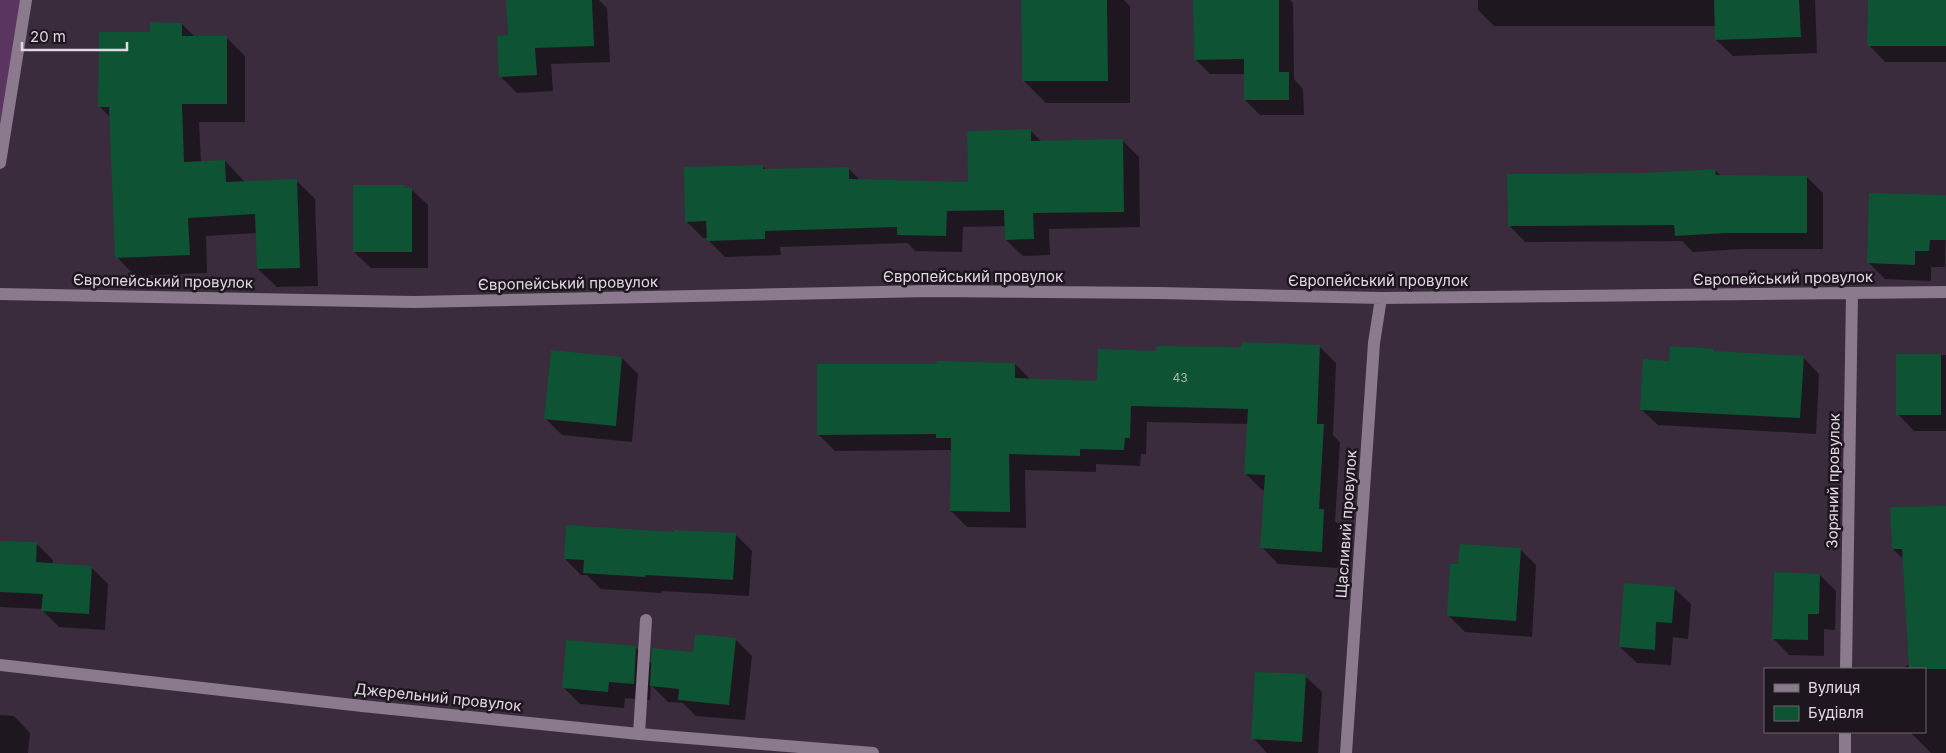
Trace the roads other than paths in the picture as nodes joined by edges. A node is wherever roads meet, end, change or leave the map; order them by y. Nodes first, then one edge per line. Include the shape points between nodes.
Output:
1 (26, 0) edge
2 (0, 163) edge
3 (1946, 292) edge
4 (0, 294) edge
5 (1852, 294) junction
6 (1381, 298) junction
7 (646, 620) dead end
8 (0, 665) edge
9 (1846, 668) edge
10 (1846, 733) edge
11 (639, 734) junction
12 (873, 753) edge
13 (1346, 753) edge
14 (1845, 753) edge

1 - 2 street
3 - 5 street, Європейський провулок
4 - 6 street, Європейський провулок via 414,302 929,291
5 - 6 street, Європейський провулок
5 - 9 street, Зоряний провулок
6 - 13 street, Щасливий провулок via 1374,344
7 - 11 street
8 - 11 street, Джерельний провулок
10 - 14 street
11 - 12 street, Джерельний провулок

